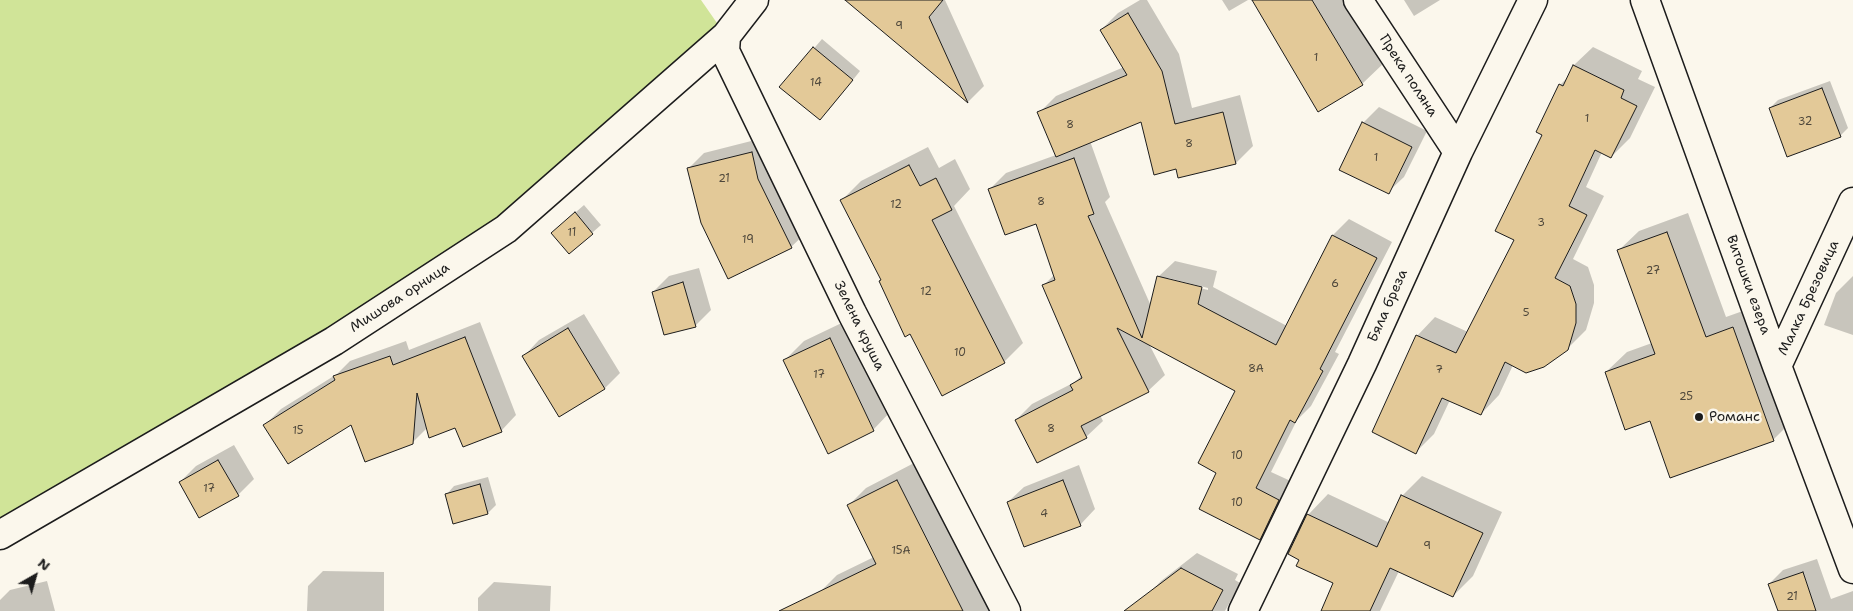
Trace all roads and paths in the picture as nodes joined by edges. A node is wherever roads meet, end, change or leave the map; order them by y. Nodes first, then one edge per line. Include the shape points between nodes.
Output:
1 (754, 0) edge
2 (1358, 0) edge
3 (1533, 0) edge
4 (1645, 0) edge
5 (726, 36) junction
6 (1458, 152) junction
7 (1853, 202) edge
8 (1777, 366) junction
9 (0, 535) edge
10 (1853, 570) edge
11 (1006, 611) edge
12 (1243, 611) edge

1 - 5 street, Мишова орница
2 - 6 street, Прека поляна
3 - 6 street, Бяла бреза
4 - 8 street, Витошки езера
5 - 9 street, Мишова орница via 506,229 334,341
5 - 11 street, Зелена круша via 725,51 822,252
6 - 12 street, Бяла бреза via 1362,364
7 - 8 street, Малка Брезовица
8 - 10 street, Витошки езера

